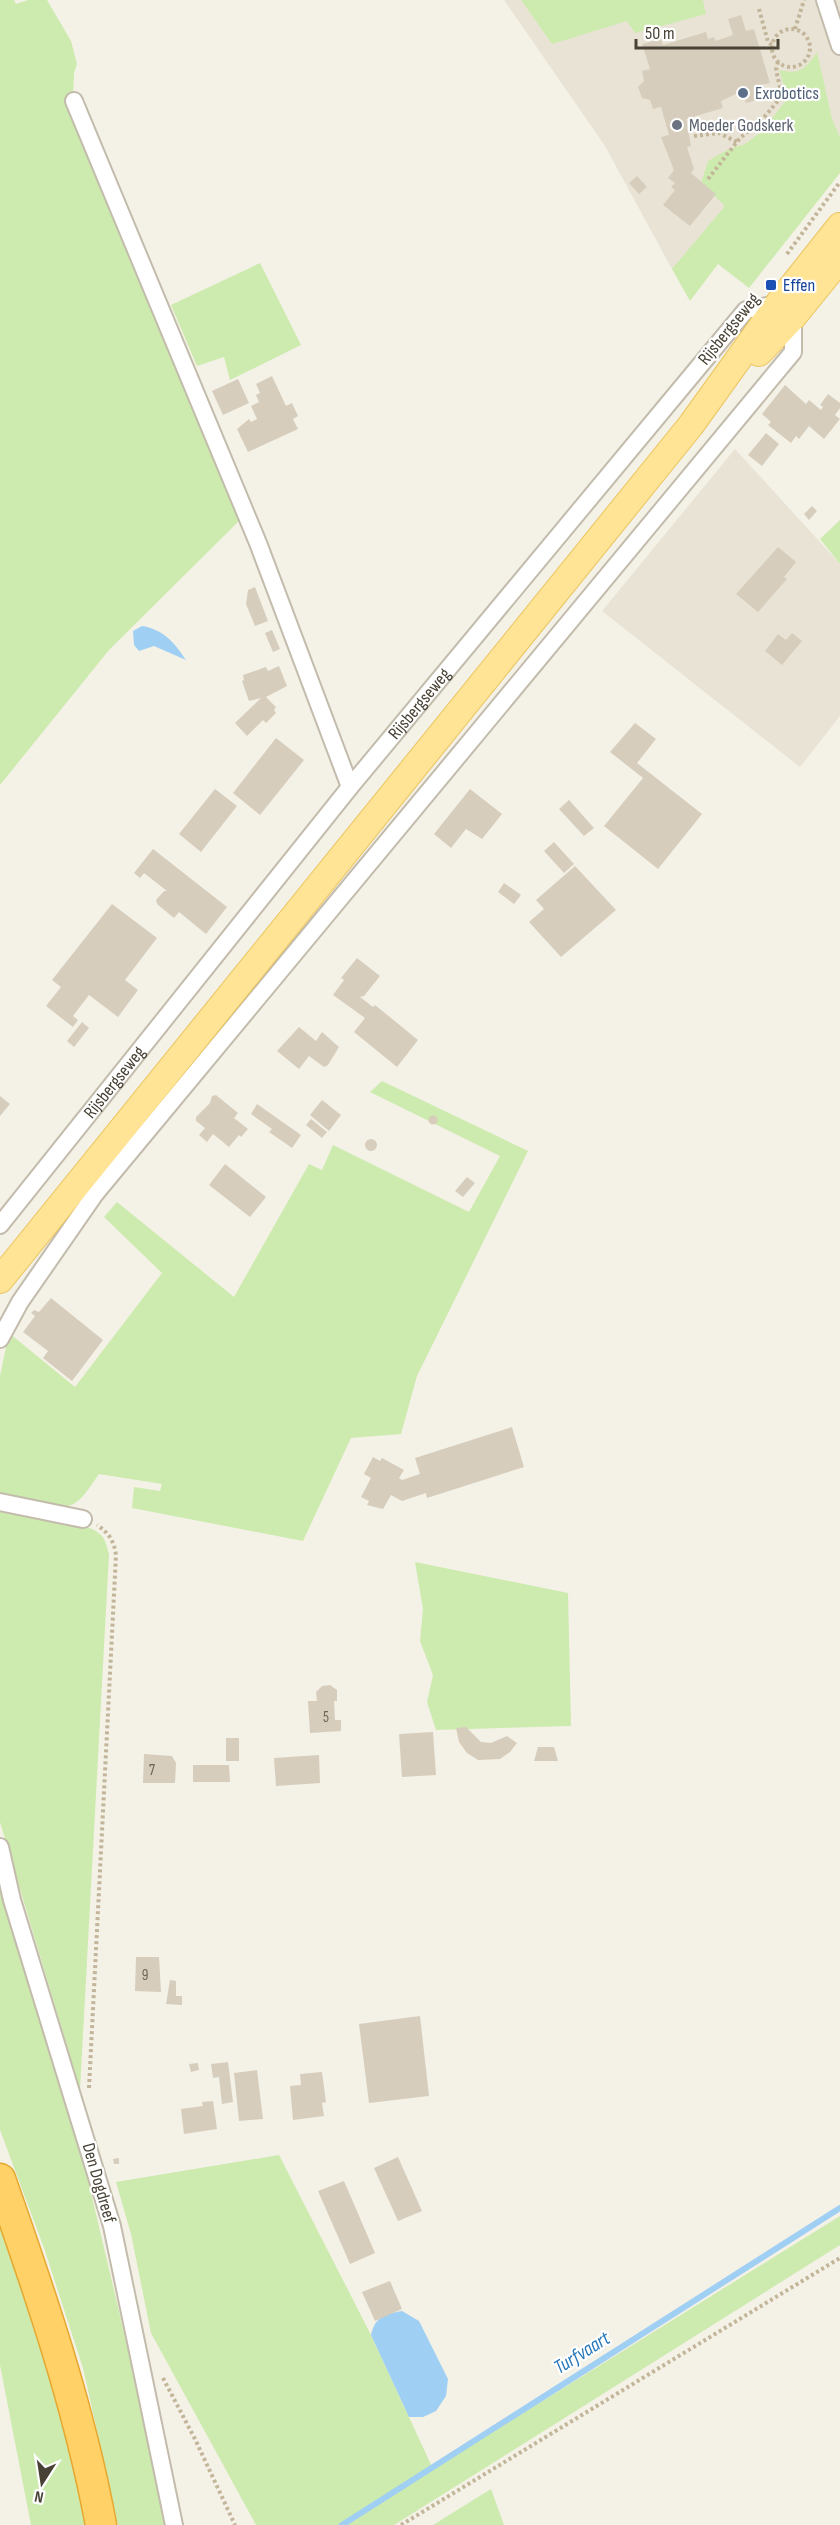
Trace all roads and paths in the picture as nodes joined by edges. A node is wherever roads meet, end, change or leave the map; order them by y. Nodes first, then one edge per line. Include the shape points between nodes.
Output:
1 (804, 0) edge
2 (825, 0) edge
3 (759, 9) dead end
4 (795, 29) junction
5 (772, 45) junction
6 (840, 46) edge
7 (778, 62) junction
8 (74, 101) dead end
9 (694, 136) dead end
10 (737, 142) junction
11 (708, 178) dead end
12 (840, 182) edge
13 (840, 226) edge
14 (786, 255) dead end
15 (840, 259) edge
16 (785, 310) junction
17 (350, 787) junction
18 (0, 1225) edge
19 (0, 1280) edge
20 (0, 1339) edge
21 (0, 1502) edge
22 (82, 1519) joint
23 (0, 1847) edge
24 (88, 2100) dead end
25 (0, 2179) edge
26 (840, 2258) edge
27 (157, 2368) dead end
28 (101, 2525) edge
29 (174, 2525) edge
30 (235, 2525) edge
31 (401, 2525) edge

1 - 4 path
2 - 6 street
3 - 5 path
4 - 5 path via 778,34
4 - 7 path via 809,41 806,60 795,66
5 - 7 path
7 - 10 path via 782,96
8 - 17 street via 258,543
9 - 10 path via 719,133
10 - 11 path
12 - 14 path
13 - 16 main road, Rijsbergseweg
15 - 16 main road, Rijsbergseweg
16 - 17 street, Rijsbergseweg via 746,310
16 - 19 main road, Rijsbergseweg
16 - 20 street via 793,352 95,1194 20,1302
17 - 18 street, Rijsbergseweg
21 - 22 street
22 - 24 path via 106,1531 114,1542 116,1555
23 - 29 street, Den Dogdreef via 12,1900 112,2226
25 - 28 highway via 66,2375
26 - 31 path
27 - 30 path

